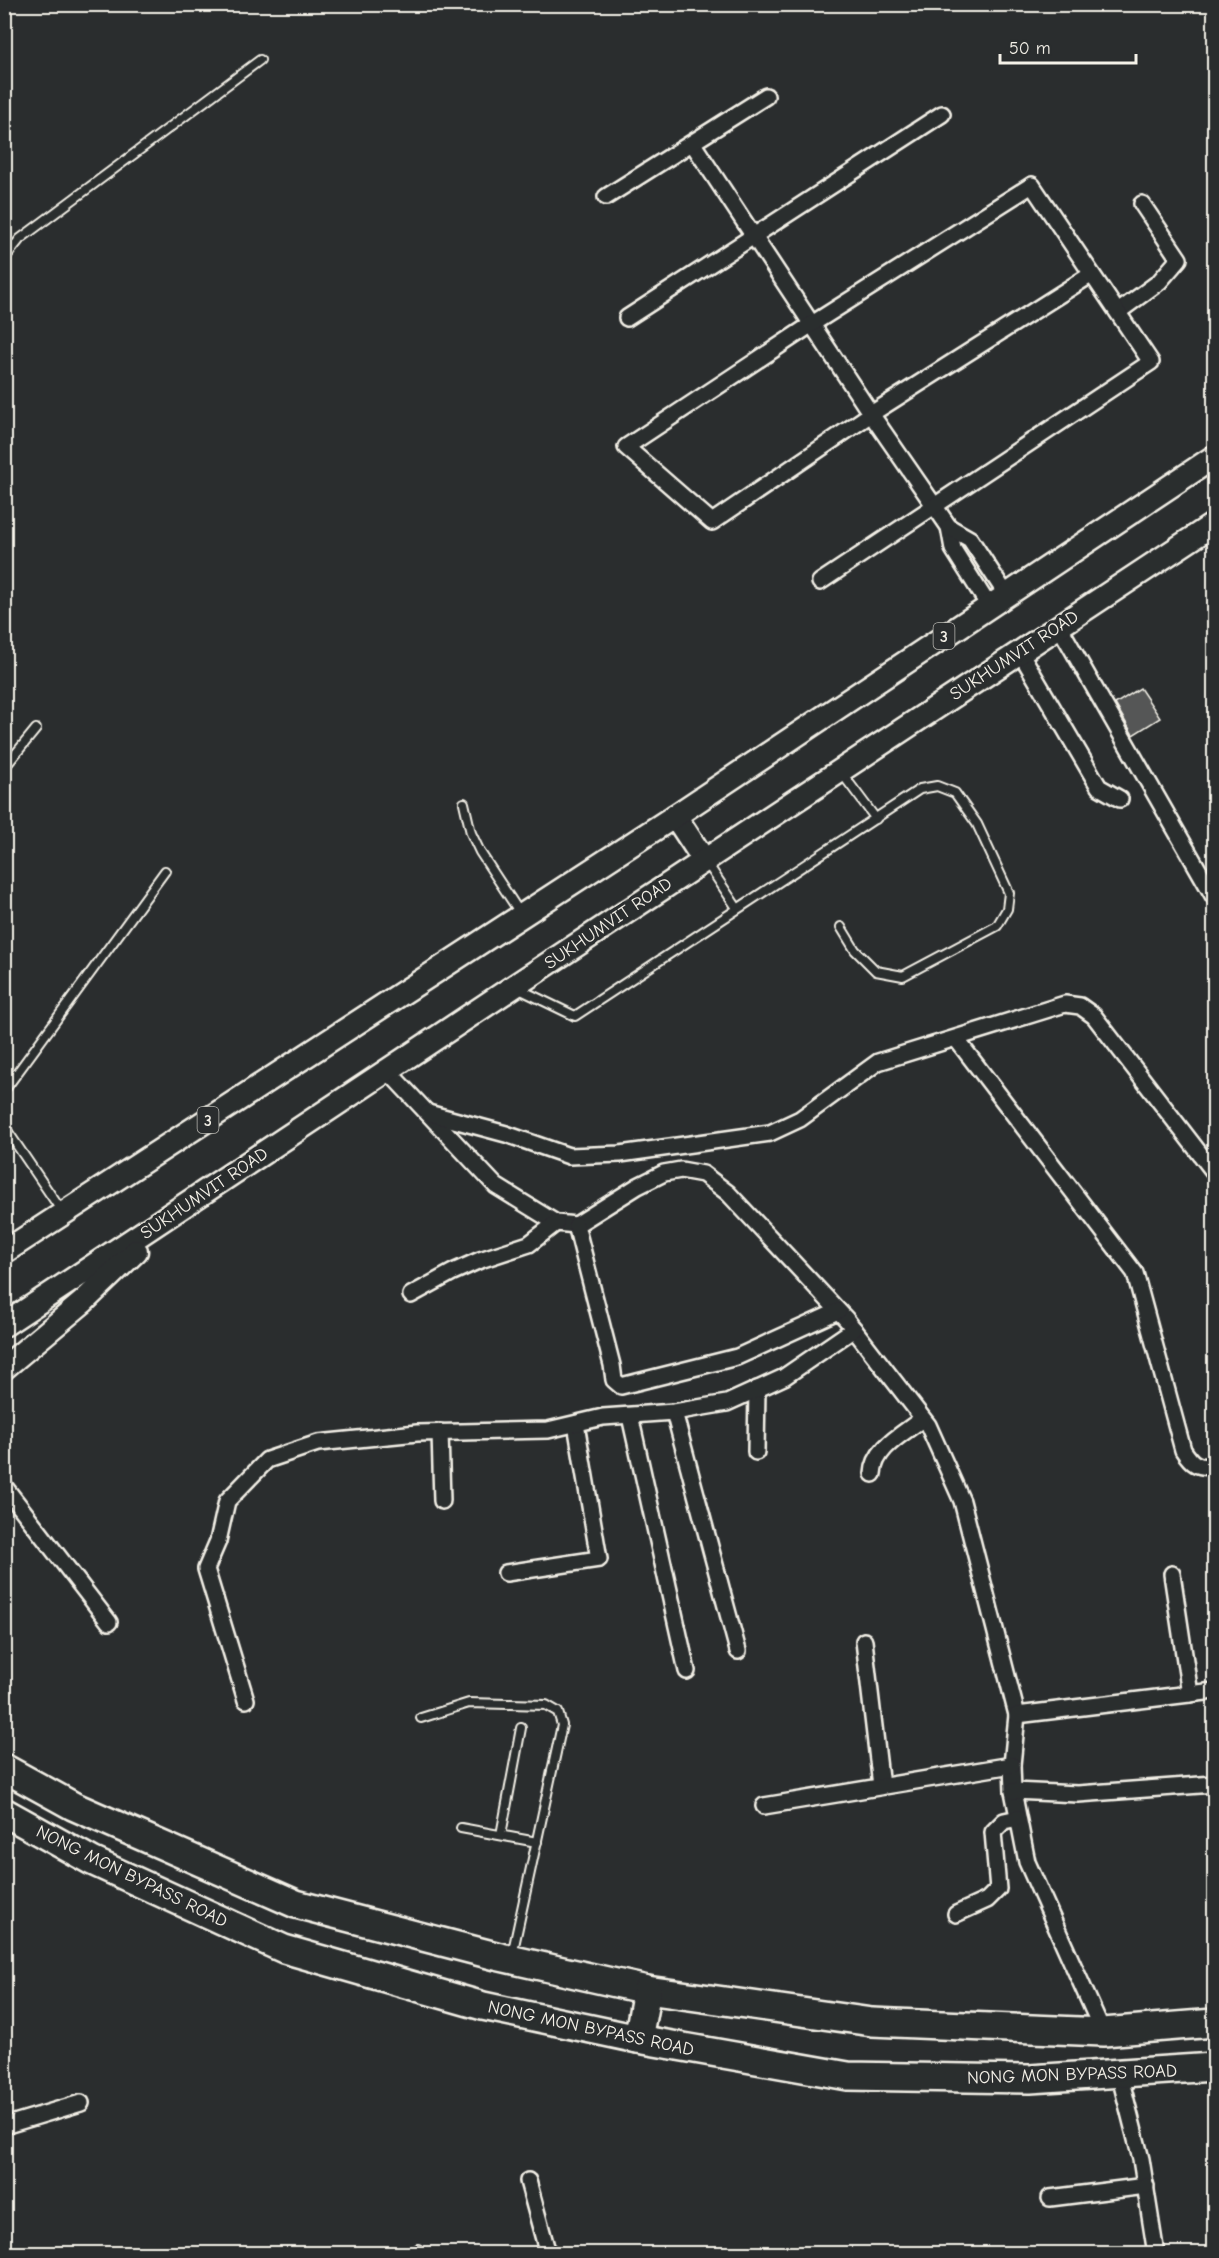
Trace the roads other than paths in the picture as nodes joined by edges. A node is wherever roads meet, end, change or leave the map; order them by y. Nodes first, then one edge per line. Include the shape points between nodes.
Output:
1 (260, 60) dead end
2 (765, 96) dead end
3 (942, 114) dead end
4 (693, 144) junction
5 (606, 197) dead end
6 (1142, 204) dead end
7 (753, 234) junction
8 (4, 259) edge
9 (1092, 274) junction
10 (1118, 312) junction
11 (627, 318) dead end
12 (812, 324) junction
13 (871, 414) junction
14 (1215, 457) edge
15 (935, 506) junction
16 (1215, 524) edge
17 (820, 582) dead end
18 (997, 600) junction
19 (1059, 626) junction
20 (1020, 652) junction
21 (36, 729) dead end
22 (4, 768) edge
23 (840, 770) junction
24 (1120, 800) dead end
25 (464, 803) dead end
26 (675, 816) junction
27 (876, 819) junction
28 (704, 860) junction
29 (165, 871) dead end
30 (1215, 897) edge
31 (737, 908) junction
32 (522, 916) junction
33 (841, 927) dead end
34 (513, 987) junction
35 (957, 1040) junction
36 (387, 1070) junction
37 (4, 1091) edge
38 (428, 1113) junction
39 (4, 1126) edge
40 (1215, 1172) edge
41 (176, 1212) junction
42 (63, 1214) junction
43 (556, 1223) junction
44 (576, 1225) junction
45 (4, 1252) edge
46 (411, 1295) dead end
47 (838, 1311) junction
48 (4, 1325) edge
49 (854, 1329) junction
50 (4, 1368) edge
51 (757, 1389) junction
52 (674, 1412) junction
53 (630, 1416) junction
54 (922, 1419) junction
55 (576, 1424) junction
56 (440, 1432) junction
57 (756, 1452) dead end
58 (1215, 1466) edge
59 (873, 1474) dead end
60 (4, 1486) edge
61 (442, 1501) dead end
62 (506, 1573) dead end
63 (1172, 1574) dead end
64 (110, 1622) dead end
65 (864, 1641) dead end
66 (738, 1652) dead end
67 (687, 1671) dead end
68 (1215, 1691) edge
69 (1190, 1694) junction
70 (246, 1700) dead end
71 (1017, 1715) junction
72 (421, 1718) dead end
73 (521, 1728) dead end
74 (1012, 1764) junction
75 (4, 1768) edge
76 (1215, 1784) edge
77 (881, 1786) junction
78 (1013, 1791) junction
79 (764, 1806) dead end
80 (4, 1812) edge
81 (1018, 1818) junction
82 (461, 1828) dead end
83 (501, 1835) junction
84 (537, 1842) junction
85 (956, 1914) dead end
86 (511, 1959) junction
87 (647, 1990) junction
88 (1215, 2023) edge
89 (1103, 2032) junction
90 (638, 2039) junction
91 (1213, 2068) edge
92 (1119, 2073) junction
93 (1215, 2099) edge
94 (81, 2103) dead end
95 (4, 2126) edge
96 (528, 2181) dead end
97 (1146, 2186) junction
98 (1050, 2198) dead end
99 (548, 2253) edge
100 (1156, 2253) edge

1 - 8 lane via 20,239
2 - 4 street
3 - 7 street
4 - 5 street
4 - 7 street
6 - 10 street via 1179,259 1159,282
7 - 11 street
7 - 12 street
9 - 10 street
9 - 12 street via 1032,185
9 - 13 street
10 - 15 street via 1151,362
12 - 13 street
12 - 13 street via 626,447 712,522
13 - 15 street
14 - 18 main road, 3
15 - 17 street
15 - 18 street via 949,526 953,549
16 - 19 main road, SUKHUMVIT ROAD
18 - 26 main road, 3
19 - 20 main road, SUKHUMVIT ROAD
19 - 30 street
20 - 23 main road, SUKHUMVIT ROAD
20 - 24 street via 1099,787
21 - 22 lane
23 - 27 lane
23 - 28 main road, SUKHUMVIT ROAD
25 - 32 lane via 480,852
26 - 28 main road
26 - 32 main road, 3
27 - 31 lane
27 - 33 lane via 920,789 937,786 955,793 977,824 1009,893 1007,909 997,926 903,976 876,971 855,950
28 - 31 lane
28 - 34 main road, SUKHUMVIT ROAD
29 - 37 lane
31 - 34 lane via 575,1016
32 - 42 main road, 3
34 - 36 main road, SUKHUMVIT ROAD
35 - 38 street via 878,1062 800,1119 770,1133 620,1154 569,1156
35 - 40 street via 1065,1004 1080,1006 1108,1032
35 - 58 street via 1135,1273 1183,1450 1192,1463
36 - 38 street
36 - 41 main road, SUKHUMVIT ROAD
38 - 43 street via 496,1186
39 - 42 lane
41 - 48 main road, SUKHUMVIT ROAD
41 - 50 main road via 83,1302
42 - 45 main road, 3
43 - 44 street
43 - 46 street via 529,1244 480,1260
44 - 47 street via 664,1173 681,1170 703,1174 728,1193
44 - 47 street via 614,1380 621,1386 737,1357
47 - 49 street
49 - 51 street via 784,1377
49 - 54 street
51 - 52 street via 727,1403
51 - 57 street
52 - 53 street
52 - 66 street
53 - 55 street
53 - 67 street
54 - 59 street via 882,1451 873,1462
54 - 71 street via 962,1501
55 - 56 street via 548,1430
55 - 62 street via 599,1559
56 - 61 street
56 - 70 street via 318,1443 267,1460 227,1501 218,1541 206,1569
60 - 64 street
63 - 69 street
65 - 77 street
68 - 69 street
69 - 71 street
71 - 74 street
72 - 84 lane via 469,1703 546,1705 558,1712 562,1725
73 - 83 lane
74 - 77 street
74 - 78 street
75 - 86 highway, NONG MON BYPASS ROAD via 73,1806 296,1904
76 - 78 street via 1078,1794
77 - 79 street
78 - 81 street
80 - 90 highway, NONG MON BYPASS ROAD via 92,1861 284,1949 483,2006
81 - 85 street via 1004,1821 993,1832 998,1889 987,1900
81 - 89 street via 1027,1862
82 - 83 lane
83 - 84 lane
84 - 86 lane
86 - 87 highway, NONG MON BYPASS ROAD
87 - 89 highway, NONG MON BYPASS ROAD via 872,2022
87 - 90 highway
88 - 89 highway, NONG MON BYPASS ROAD
90 - 92 highway, NONG MON BYPASS ROAD via 848,2076 1030,2079
91 - 92 highway, NONG MON BYPASS ROAD
91 - 93 lane
92 - 97 street
94 - 95 street
96 - 99 street
97 - 98 street
97 - 100 street

